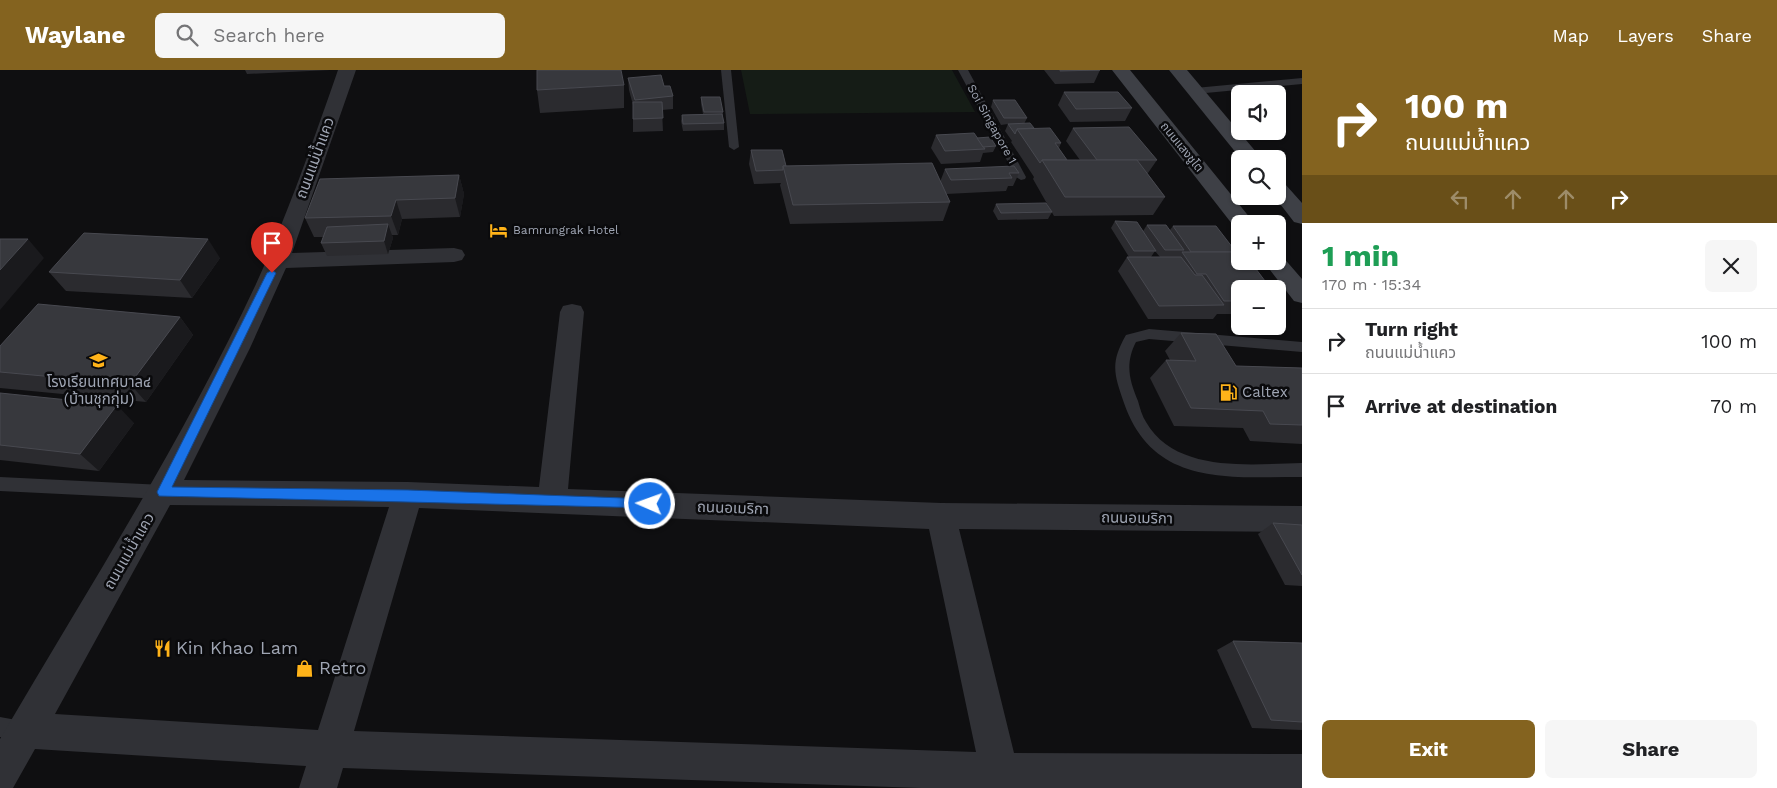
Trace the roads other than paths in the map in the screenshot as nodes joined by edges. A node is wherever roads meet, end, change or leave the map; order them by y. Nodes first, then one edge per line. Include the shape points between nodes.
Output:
1 (347, 70) edge
2 (726, 70) edge
3 (962, 70) edge
4 (1121, 70) edge
5 (1178, 70) edge
6 (1302, 81) edge
7 (1195, 91) junction
8 (734, 147) dead end
9 (1244, 150) edge
10 (1022, 177) dead end
11 (1286, 198) edge
12 (1237, 215) edge
13 (1302, 217) edge
14 (454, 255) dead end
15 (276, 262) junction
16 (1281, 270) edge
17 (1302, 296) edge
18 (572, 312) dead end
19 (1302, 347) edge
20 (1302, 470) edge
21 (0, 484) edge
22 (163, 492) junction
23 (408, 495) junction
24 (552, 501) junction
25 (941, 516) junction
26 (1302, 519) edge
27 (13, 728) edge
28 (331, 749) junction
29 (1302, 773) edge
30 (0, 775) edge
31 (1001, 780) edge
32 (318, 788) edge

1 - 15 street, ถนนแม่น้ำแคว
2 - 8 lane
3 - 10 lane, Soi Singapore 1
4 - 12 main road, ถนนแสงชูโต
5 - 7 main road
6 - 7 lane
7 - 9 main road
11 - 13 main road
14 - 15 street
15 - 22 street, ถนนแม่น้ำแคว
16 - 17 main road
18 - 24 street
19 - 20 lane via 1149,334 1131,338 1124,350 1120,376 1142,430 1168,455 1201,468
21 - 22 lane
22 - 23 street, ถนนอเมริกา
22 - 27 street, ถนนแม่น้ำแคว
23 - 24 street, ถนนอเมริกา
23 - 28 street
24 - 25 street, ถนนอเมริกา
25 - 26 street, ถนนอเมริกา
25 - 31 street
27 - 28 street
27 - 30 street, ถนนแม่น้ำแคว
28 - 31 street
28 - 32 street
29 - 31 street

